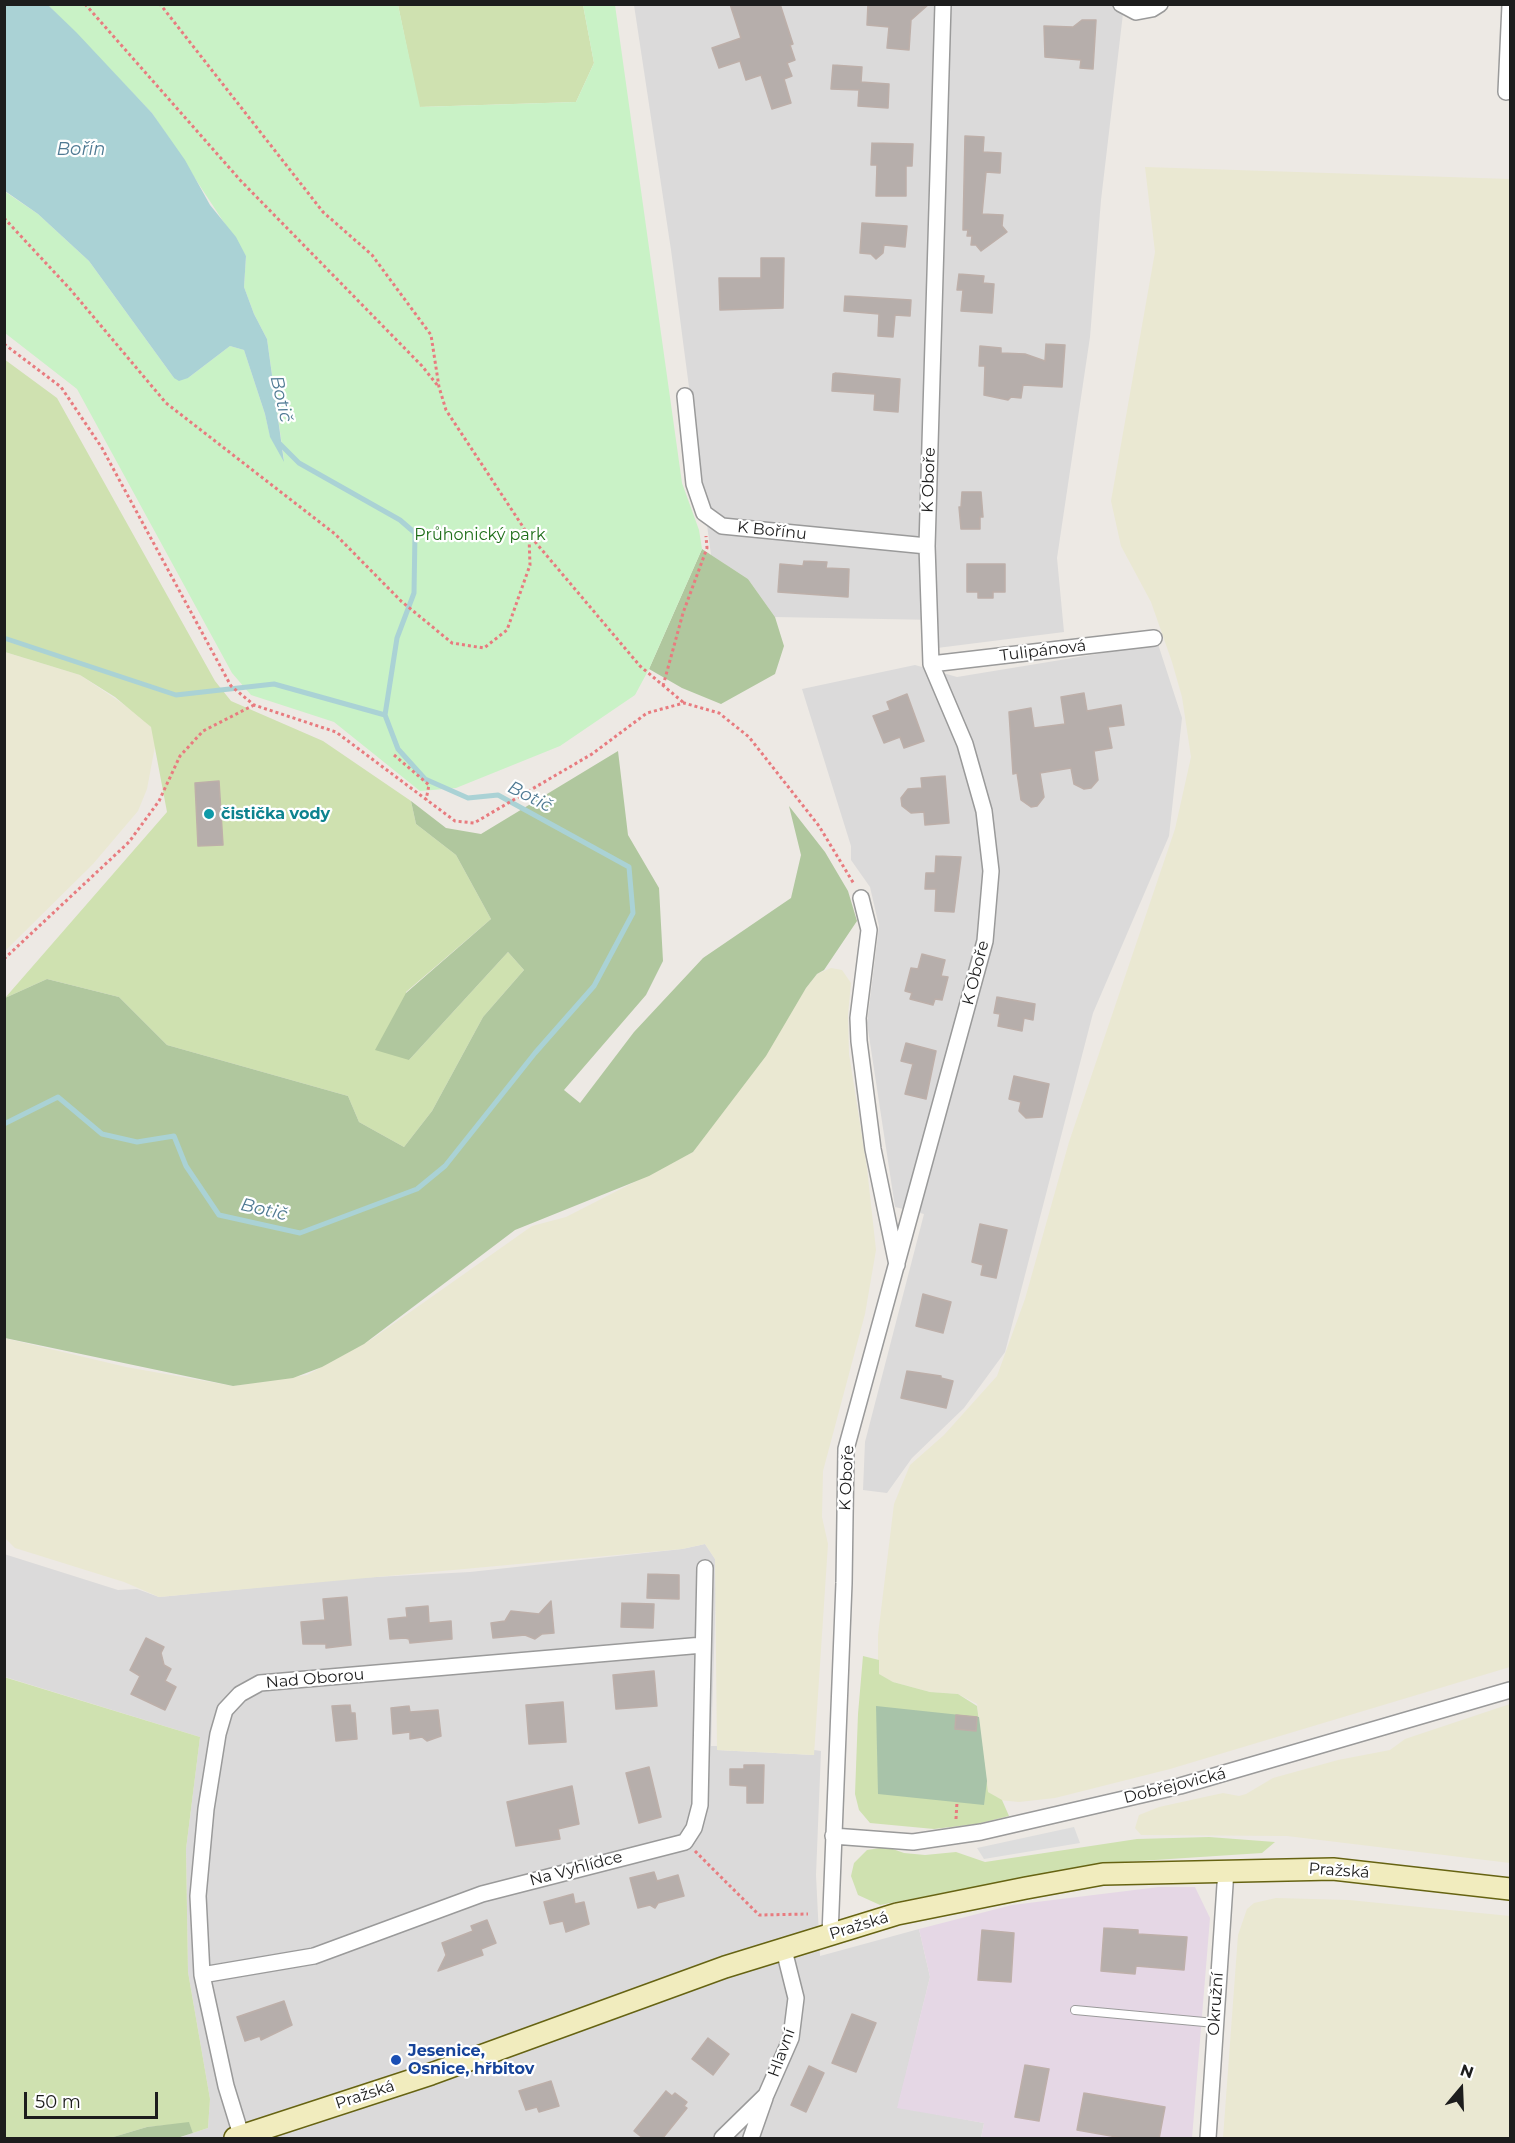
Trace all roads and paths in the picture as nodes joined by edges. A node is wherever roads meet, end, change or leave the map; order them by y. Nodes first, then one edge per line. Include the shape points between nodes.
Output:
1 (85, 4) edge
2 (160, 4) edge
3 (943, 4) edge
4 (1121, 4) edge
5 (1160, 4) edge
6 (1510, 5) edge
7 (1506, 92) dead end
8 (4, 218) edge
9 (4, 344) edge
10 (440, 387) junction
11 (685, 396) dead end
12 (704, 513) junction
13 (530, 536) junction
14 (927, 546) junction
15 (1154, 638) dead end
16 (931, 664) junction
17 (663, 686) junction
18 (684, 703) junction
19 (254, 705) junction
20 (394, 755) dead end
21 (426, 800) junction
22 (861, 898) joint
23 (4, 959) edge
24 (898, 1267) junction
25 (705, 1568) dead end
26 (703, 1645) junction
27 (1510, 1690) edge
28 (957, 1802) dead end
29 (956, 1821) dead end
30 (833, 1836) junction
31 (685, 1842) junction
32 (1226, 1870) junction
33 (1510, 1889) edge
34 (808, 1914) dead end
35 (830, 1935) junction
36 (784, 1950) junction
37 (202, 1975) junction
38 (1075, 2010) dead end
39 (1215, 2023) junction
40 (766, 2095) junction
41 (240, 2138) edge
42 (722, 2139) edge
43 (751, 2139) edge
44 (1208, 2139) edge

1 - 10 path via 240,180
2 - 10 path via 323,212 372,255 431,335
3 - 14 street, K Oboře
4 - 5 street via 1136,12
6 - 7 street
8 - 13 path via 166,403 335,534 401,601 452,643 484,648 507,630 531,565
9 - 19 path via 61,387 102,448 231,686
10 - 13 path via 447,410
11 - 12 street via 694,484
12 - 14 street, K Bořínu via 722,526
12 - 17 path via 707,548 683,613
13 - 17 path via 640,666
14 - 16 street, K Oboře
15 - 16 street, Tulipánová
16 - 24 street, K Oboře via 965,744 984,811 991,871 985,941
17 - 18 path
18 - 21 path via 647,713 592,754 474,823 455,821
18 - 22 path via 719,713 749,736 819,826
19 - 21 path via 336,732
19 - 23 path via 203,730 180,756 159,801 129,842
20 - 21 path via 429,785
22 - 24 street via 868,930 859,1041 873,1149
24 - 30 street, K Oboře via 846,1449
25 - 26 street
26 - 31 street via 700,1805 694,1828
26 - 37 street, Nad Oborou via 260,1683 240,1694 225,1710 206,1809 198,1896
27 - 30 street, Dobřejovická via 1180,1786 981,1832 913,1842
28 - 29 path
30 - 35 street, K Oboře
31 - 34 path via 759,1915
31 - 37 street, Na Vyhlídce via 482,1894 314,1956
32 - 33 main road, Pražská via 1333,1869
32 - 35 main road, Pražská via 1103,1874 897,1914
32 - 39 street, Okružní
35 - 36 main road, Pražská
36 - 40 street, Hlavní via 796,1998 791,2038
36 - 41 main road, Pražská via 725,1967
37 - 41 street, Nad Oborou
38 - 39 lane
39 - 44 street, Okružní
40 - 42 street, Hlavní
40 - 43 street

